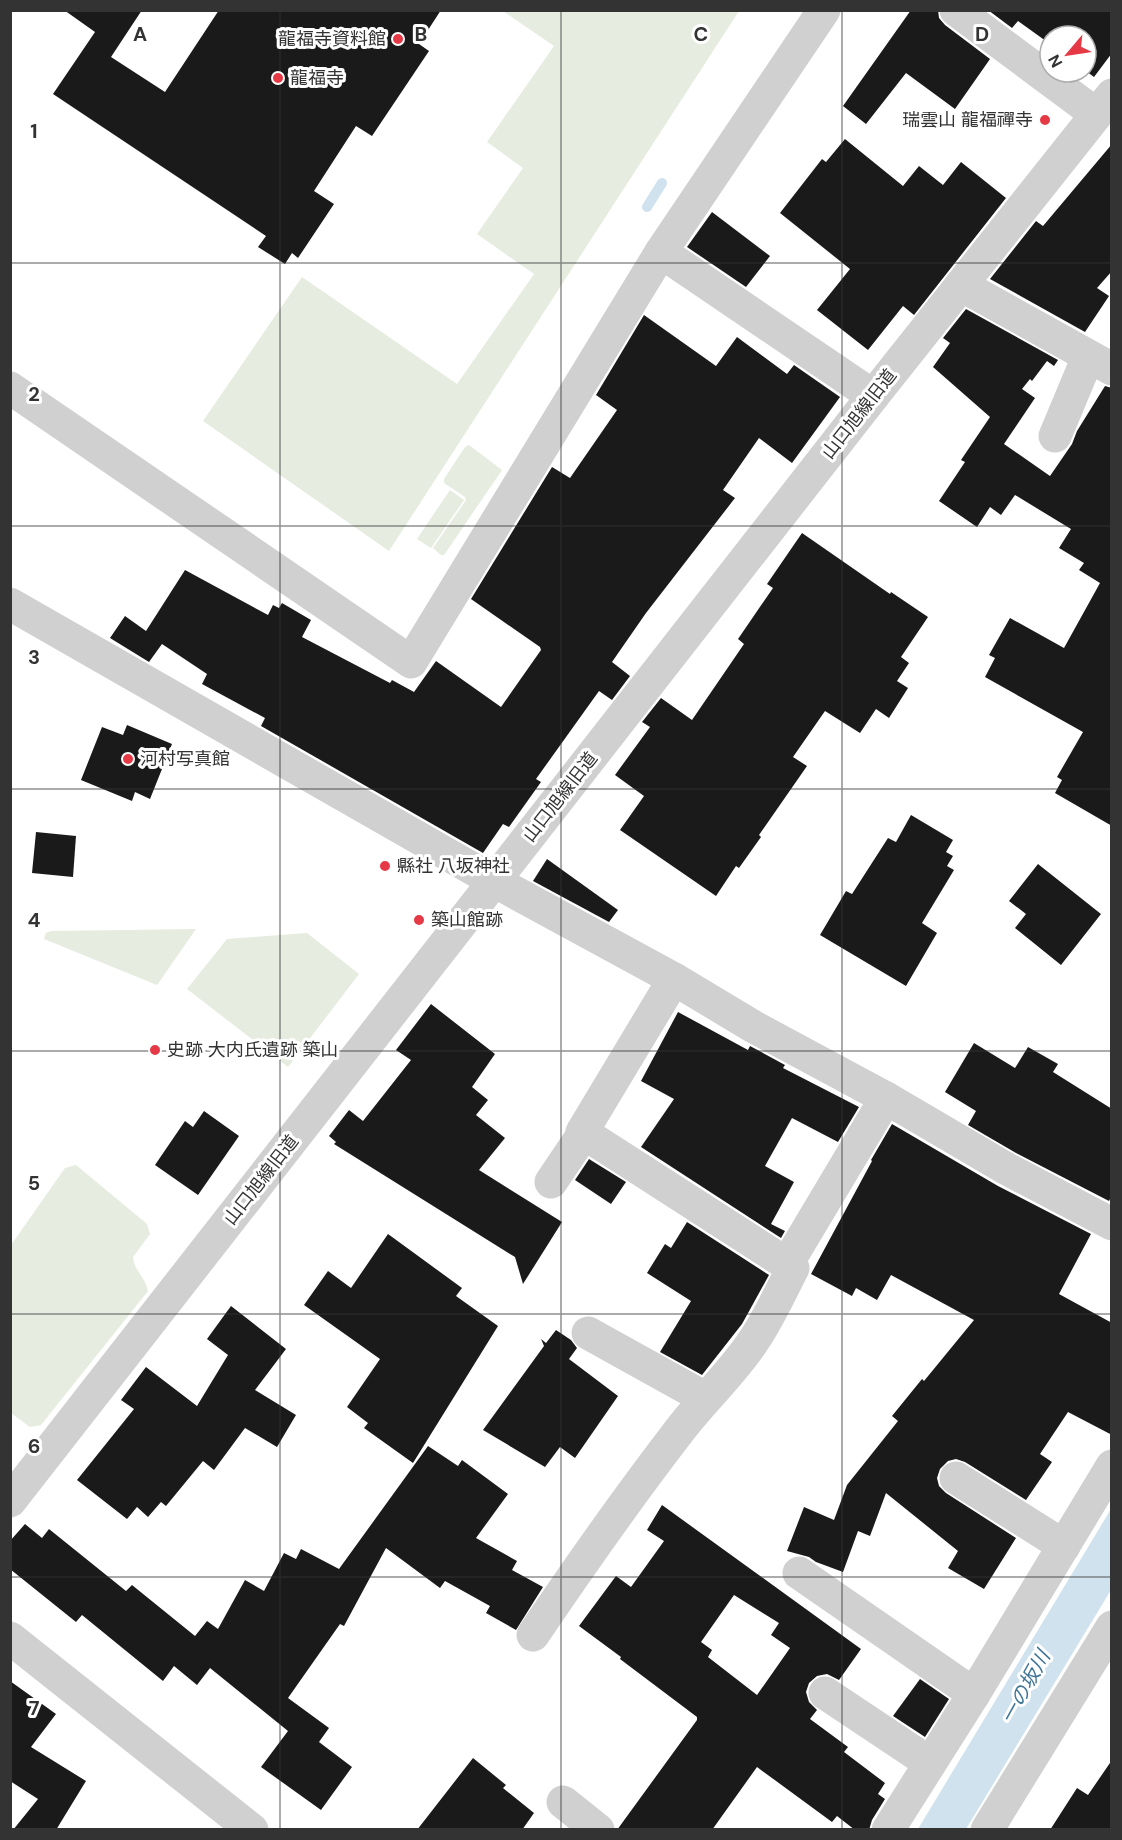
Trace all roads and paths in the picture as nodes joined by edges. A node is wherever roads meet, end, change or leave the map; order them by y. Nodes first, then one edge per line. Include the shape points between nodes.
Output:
1 (824, 10) edge
2 (956, 10) edge
3 (1104, 104) edge
4 (661, 252) junction
5 (961, 285) junction
6 (1100, 363) edge
7 (10, 388) edge
8 (873, 396) junction
9 (1055, 436) dead end
10 (10, 604) edge
11 (494, 881) junction
12 (674, 979) junction
13 (886, 1098) junction
14 (584, 1133) junction
15 (551, 1182) dead end
16 (1112, 1224) edge
17 (787, 1264) junction
18 (588, 1333) dead end
19 (705, 1398) junction
20 (1112, 1466) edge
21 (956, 1478) dead end
22 (10, 1502) edge
23 (1064, 1546) junction
24 (799, 1573) dead end
25 (1112, 1627) edge
26 (532, 1635) dead end
27 (10, 1638) edge
28 (825, 1694) dead end
29 (974, 1694) junction
30 (930, 1763) junction
31 (563, 1802) dead end
32 (252, 1830) edge
33 (598, 1830) edge
34 (888, 1830) edge
35 (987, 1830) edge

1 - 4 street
2 - 3 street
3 - 5 street, 山口旭線旧道
4 - 7 street via 411,662
4 - 8 street
5 - 6 street
5 - 8 street, 山口旭線旧道
6 - 9 street
8 - 11 street, 山口旭線旧道
10 - 11 street
11 - 12 street
11 - 22 street, 山口旭線旧道
12 - 13 street
12 - 14 street
13 - 16 street via 1007,1169
13 - 17 street
14 - 15 street
14 - 17 street
17 - 19 street via 793,1268 755,1339
18 - 19 street
19 - 26 street
20 - 23 street
21 - 23 street
23 - 29 street
24 - 29 street
25 - 35 street
27 - 32 street
28 - 30 street
29 - 30 street
30 - 34 street
31 - 33 street

